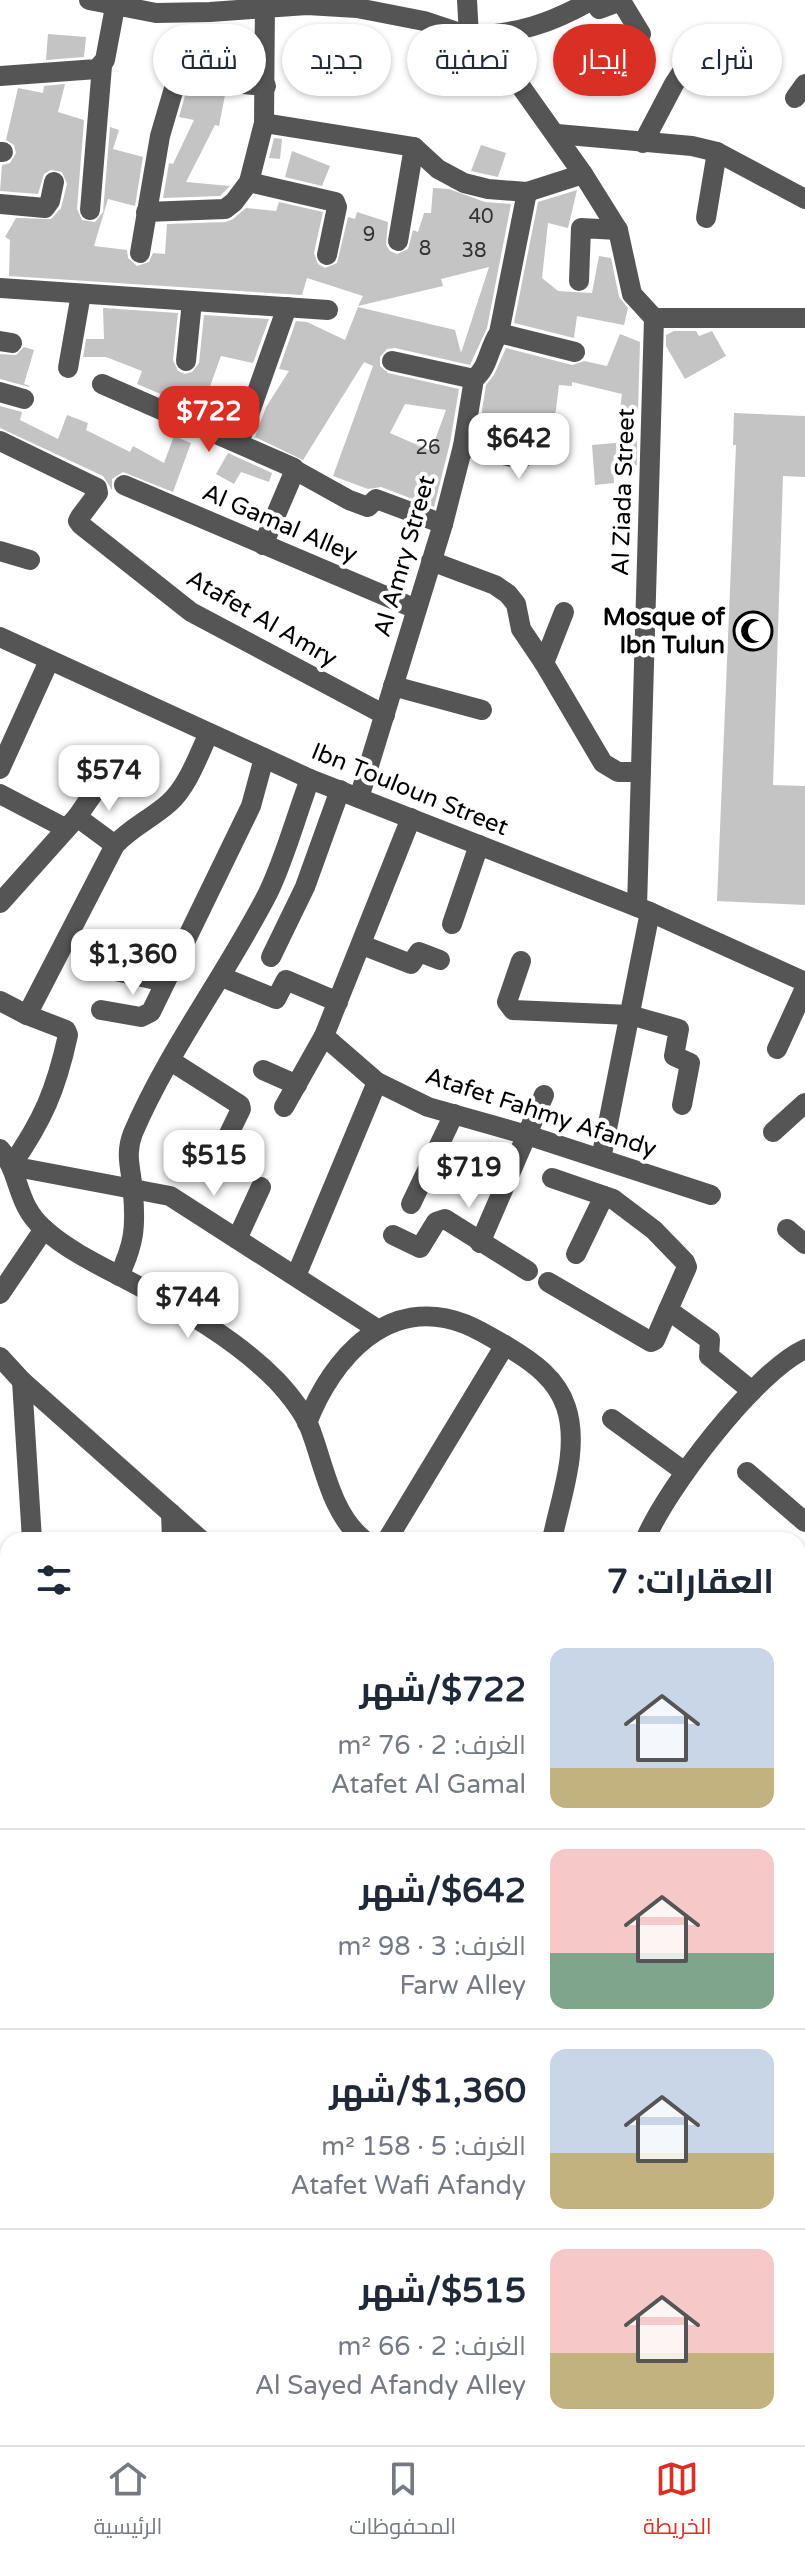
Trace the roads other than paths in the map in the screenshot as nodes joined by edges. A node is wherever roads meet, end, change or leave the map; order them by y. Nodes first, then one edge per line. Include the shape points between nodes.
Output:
1 (467, 0) edge
2 (592, 0) edge
3 (100, 2) edge
4 (266, 4) edge
5 (358, 4) edge
6 (435, 24) edge
7 (468, 24) edge
8 (635, 24) edge
9 (537, 27) edge
10 (102, 66) junction
11 (0, 76) edge
12 (672, 88) edge
13 (172, 96) edge
14 (265, 96) edge
15 (528, 96) edge
16 (264, 123) junction
17 (557, 134) junction
18 (643, 143) junction
19 (414, 147) junction
20 (717, 152) junction
21 (583, 174) junction
22 (54, 182) dead end
23 (249, 182) junction
24 (527, 192) junction
25 (805, 199) edge
26 (0, 204) edge
27 (90, 210) dead end
28 (146, 212) junction
29 (706, 218) dead end
30 (618, 230) junction
31 (398, 241) dead end
32 (140, 253) dead end
33 (327, 255) dead end
34 (579, 281) dead end
35 (0, 288) edge
36 (81, 294) junction
37 (192, 301) junction
38 (287, 307) junction
39 (328, 310) dead end
40 (654, 318) junction
41 (805, 318) edge
42 (499, 333) junction
43 (575, 352) dead end
44 (186, 361) dead end
45 (392, 361) dead end
46 (68, 368) dead end
47 (474, 379) junction
48 (102, 384) dead end
49 (0, 392) edge
50 (24, 399) dead end
51 (532, 432) dead end
52 (0, 441) edge
53 (239, 443) junction
54 (463, 446) junction
55 (295, 470) junction
56 (124, 485) dead end
57 (443, 524) junction
58 (263, 545) junction
59 (0, 551) edge
60 (30, 560) dead end
61 (431, 561) junction
62 (416, 609) junction
63 (564, 612) dead end
64 (0, 637) edge
65 (49, 661) junction
66 (544, 663) junction
67 (393, 686) junction
68 (482, 710) dead end
69 (385, 715) junction
70 (209, 733) junction
71 (6, 741) edge
72 (264, 758) junction
73 (0, 769) edge
74 (641, 772) junction
75 (310, 779) junction
76 (97, 788) dead end
77 (340, 790) junction
78 (0, 794) edge
79 (359, 798) junction
80 (411, 818) junction
81 (71, 822) junction
82 (115, 845) junction
83 (479, 845) junction
84 (0, 903) edge
85 (644, 909) junction
86 (452, 924) dead end
87 (362, 945) junction
88 (271, 957) dead end
89 (440, 960) dead end
90 (521, 961) dead end
91 (111, 970) dead end
92 (222, 977) junction
93 (165, 982) junction
94 (805, 982) edge
95 (805, 988) edge
96 (0, 1001) edge
97 (338, 1002) junction
98 (101, 1010) dead end
99 (27, 1015) junction
100 (630, 1015) junction
101 (324, 1036) junction
102 (777, 1049) dead end
103 (171, 1061) junction
104 (263, 1070) dead end
105 (377, 1082) junction
106 (297, 1085) junction
107 (544, 1095) dead end
108 (805, 1103) edge
109 (682, 1105) dead end
110 (284, 1107) dead end
111 (454, 1114) junction
112 (773, 1132) dead end
113 (527, 1135) junction
114 (225, 1142) dead end
115 (6, 1157) edge
116 (601, 1159) junction
117 (552, 1178) dead end
118 (261, 1187) dead end
119 (133, 1189) junction
120 (711, 1195) dead end
121 (604, 1196) junction
122 (411, 1204) dead end
123 (44, 1229) junction
124 (787, 1229) dead end
125 (393, 1235) dead end
126 (237, 1239) junction
127 (480, 1243) junction
128 (805, 1244) edge
129 (576, 1254) dead end
130 (528, 1271) dead end
131 (119, 1276) junction
132 (296, 1276) junction
133 (548, 1282) dead end
134 (0, 1294) edge
135 (668, 1310) junction
136 (377, 1329) junction
137 (505, 1345) junction
138 (805, 1349) edge
139 (0, 1357) edge
140 (22, 1381) junction
141 (752, 1391) junction
142 (612, 1419) dead end
143 (307, 1423) junction
144 (685, 1472) junction
145 (747, 1472) dead end
146 (171, 1513) junction
147 (805, 1522) edge
148 (31, 1532) edge
149 (172, 1532) edge
150 (192, 1532) edge
151 (357, 1532) edge
152 (392, 1532) edge
153 (554, 1532) edge
154 (648, 1532) edge

1 - 7 street
2 - 8 street via 599,9 621,1
2 - 9 street
3 - 4 street via 156,13
3 - 10 street
4 - 5 street
5 - 6 street
10 - 11 street
10 - 27 street
12 - 18 street
13 - 28 street
14 - 16 street
15 - 17 street
16 - 19 street
16 - 23 street
17 - 18 street
17 - 21 street
18 - 20 street
19 - 24 street via 464,183
19 - 31 street
20 - 25 street
20 - 29 street
21 - 24 street
21 - 30 street
22 - 26 street via 45,208
23 - 28 street via 225,209
23 - 33 street via 335,202
24 - 42 street, Al Amry Street
28 - 32 street
30 - 34 street via 581,228
30 - 40 street via 632,294
35 - 36 street
36 - 37 street
36 - 46 street
37 - 38 street
37 - 44 street
38 - 39 street
38 - 53 street
40 - 41 street
40 - 74 street, Al Ziada Street
42 - 43 street
42 - 47 street, Al Amry Street via 483,372
45 - 47 street
47 - 54 street, Al Amry Street
48 - 53 street
49 - 50 street
51 - 54 street via 521,459
52 - 69 street, Atafet Al Amry via 97,488 78,521 156,586 212,624
53 - 55 street
54 - 57 street, Al Amry Street
55 - 57 street via 349,500 370,507 376,499
55 - 58 street
56 - 58 street, Al Gamal Alley
57 - 61 street, Al Amry Street
58 - 62 street, Al Gamal Alley
59 - 60 street
61 - 62 street, Al Amry Street
61 - 66 street via 508,594 516,604 521,629
62 - 67 street, Al Amry Street
63 - 66 street
64 - 65 street, Ibn Touloun Street
65 - 70 street, Ibn Touloun Street
65 - 71 street
66 - 74 street via 603,763 618,772
67 - 68 street
67 - 69 street, Al Amry Street
69 - 79 street, Al Amry Street
70 - 72 street, Ibn Touloun Street
70 - 82 street via 182,788
71 - 73 street
72 - 75 street, Ibn Touloun Street
72 - 93 street via 251,806
74 - 85 street, Al Ziada Street
75 - 77 street, Ibn Touloun Street
75 - 92 street via 269,890
76 - 81 street
77 - 79 street, Ibn Touloun Street
77 - 88 street via 305,887
78 - 81 street
79 - 80 street, Ibn Touloun Street
80 - 83 street, Ibn Touloun Street
80 - 87 street
81 - 82 street
81 - 84 street
82 - 99 street
83 - 85 street, Ibn Touloun Street
83 - 86 street
85 - 94 street, Ibn Touloun Street
85 - 100 street, Al Ziada Street
87 - 89 street via 411,964 419,952
87 - 97 street
90 - 100 street via 507,1002 513,1010
91 - 93 street
92 - 97 street via 276,999 286,980
92 - 103 street
93 - 98 street via 147,1016
95 - 102 street
96 - 99 street
97 - 101 street
99 - 115 street via 68,1032 58,1081 38,1127
100 - 109 street via 679,1029 674,1056 690,1063
100 - 116 street, Al Ziada Street
101 - 105 street, Atafet Fahmy Afandy
101 - 106 street
103 - 114 street via 240,1105
103 - 119 street via 129,1146
104 - 106 street
105 - 111 street, Atafet Fahmy Afandy
105 - 132 street
106 - 110 street
107 - 113 street
108 - 112 street
111 - 113 street, Atafet Fahmy Afandy
111 - 122 street
113 - 116 street, Atafet Fahmy Afandy
113 - 127 street
115 - 119 street
115 - 123 street via 22,1201
116 - 120 street, Atafet Fahmy Afandy
117 - 121 street
118 - 126 street
119 - 126 street via 170,1196
119 - 131 street via 135,1230
121 - 129 street
121 - 135 street via 654,1230 687,1264
123 - 131 street
123 - 134 street
124 - 128 street
125 - 127 street via 420,1248 436,1222 445,1219
126 - 132 street
127 - 130 street
131 - 143 street via 230,1341 277,1382
132 - 136 street
133 - 135 street via 651,1342
135 - 141 street via 710,1340 709,1356
136 - 137 street via 417,1318 441,1318 464,1323
136 - 143 street via 334,1371
137 - 152 street
137 - 153 street via 543,1371 566,1406 570,1450
138 - 141 street via 782,1362
139 - 140 street
140 - 146 street
140 - 148 street
141 - 144 street
142 - 144 street
143 - 151 street via 338,1506
144 - 154 street
145 - 147 street
146 - 149 street
146 - 150 street

